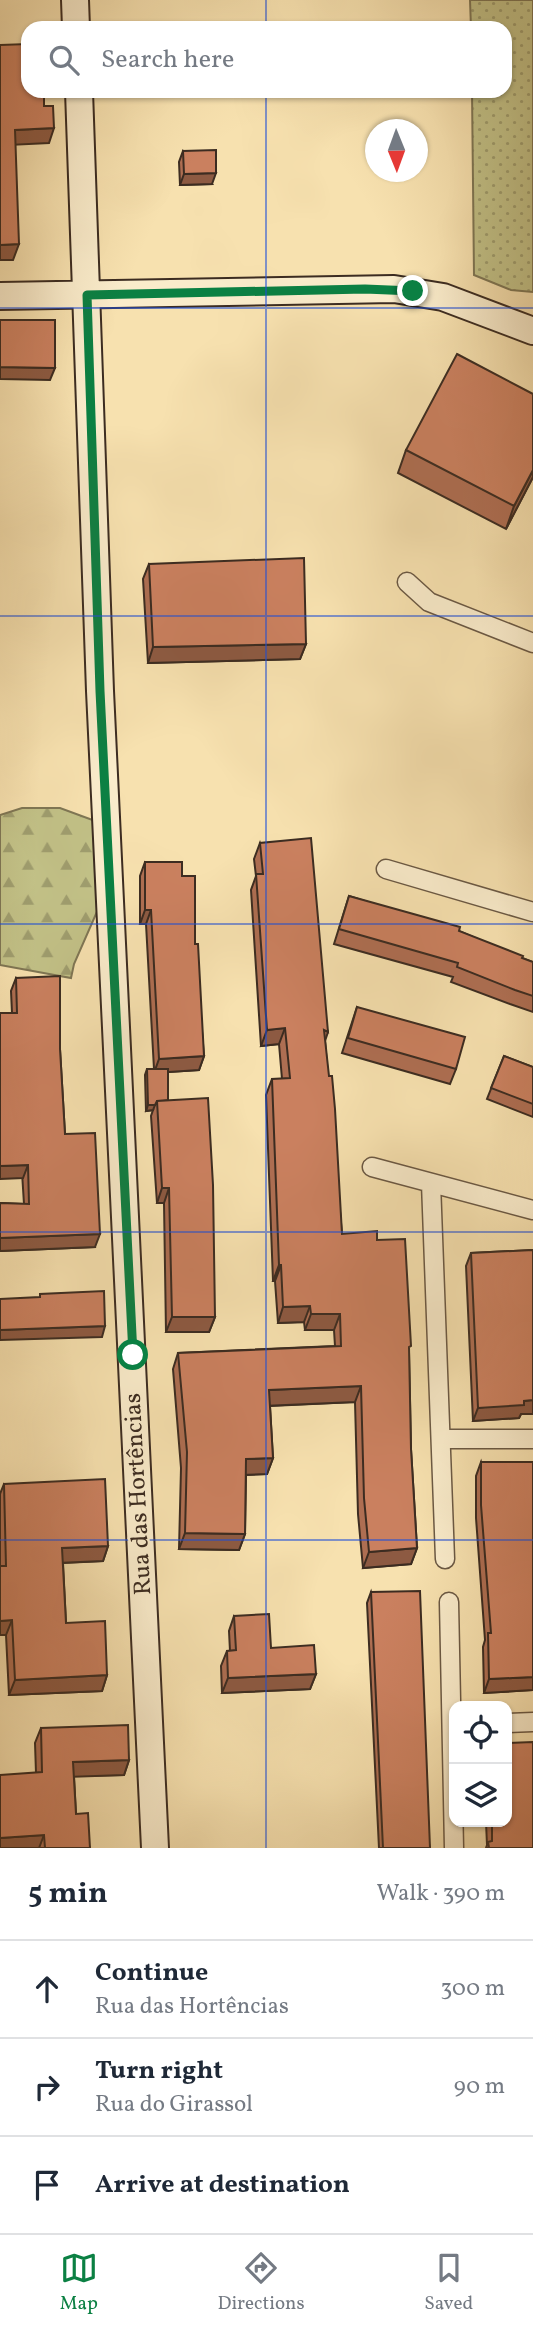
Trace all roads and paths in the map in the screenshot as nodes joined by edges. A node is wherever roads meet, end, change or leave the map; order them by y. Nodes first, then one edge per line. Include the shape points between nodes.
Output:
1 (75, 0) edge
2 (76, 21) edge
3 (79, 98) edge
4 (87, 295) junction
5 (0, 296) edge
6 (533, 331) edge
7 (407, 582) dead end
8 (533, 643) edge
9 (386, 869) dead end
10 (533, 912) edge
11 (372, 1167) dead end
12 (432, 1183) junction
13 (533, 1210) edge
14 (441, 1439) junction
15 (533, 1439) edge
16 (445, 1559) dead end
17 (449, 1602) dead end
18 (452, 1701) edge
19 (533, 1722) edge
20 (512, 1723) edge
21 (453, 1764) edge
22 (155, 1848) edge
23 (454, 1848) edge

1 - 2 main road
3 - 4 main road, Rua das Hortências
4 - 5 main road
4 - 6 main road via 404,290 443,297
4 - 22 main road, Rua das Hortências via 100,691
7 - 8 street via 429,602
9 - 10 street
11 - 12 street
12 - 13 street
12 - 14 street
14 - 15 street
14 - 16 street
17 - 18 street
19 - 20 street
21 - 23 street

